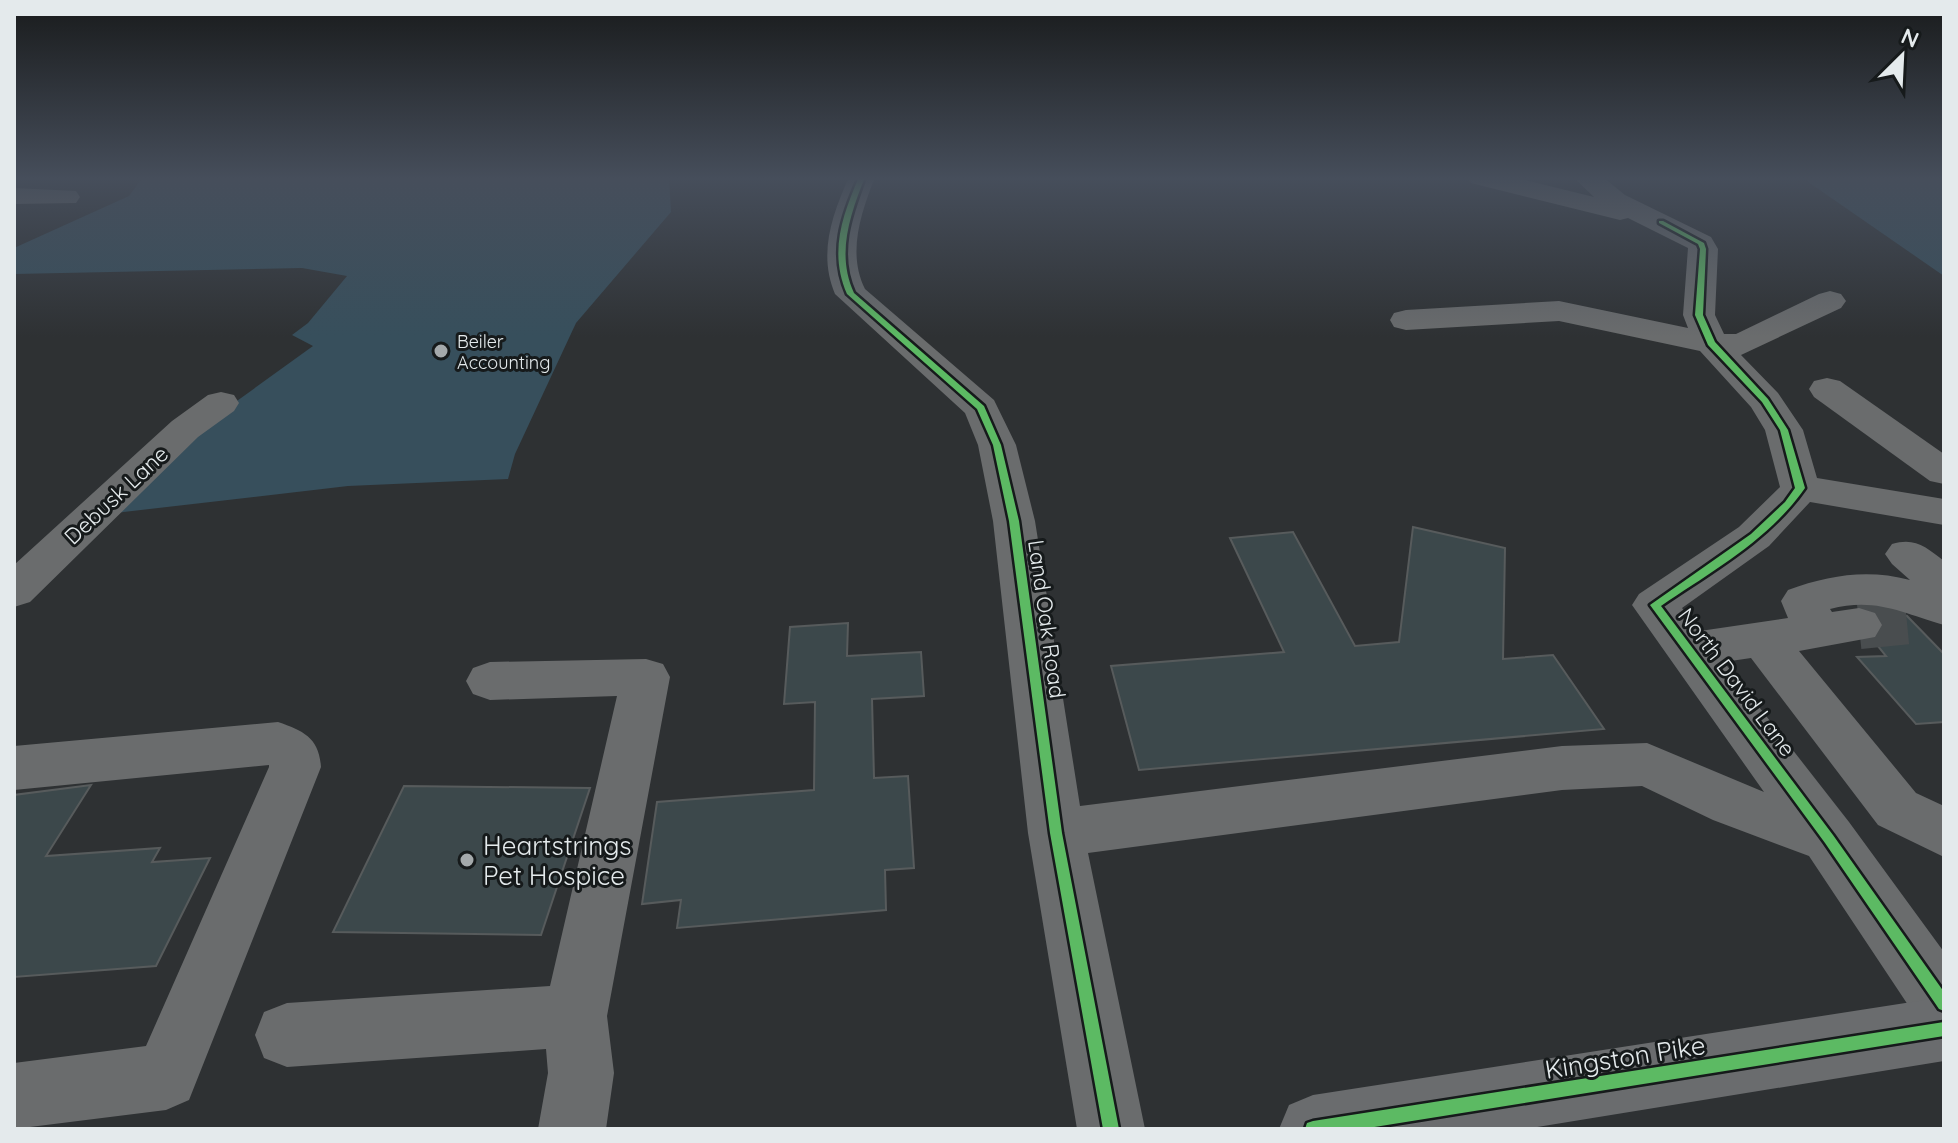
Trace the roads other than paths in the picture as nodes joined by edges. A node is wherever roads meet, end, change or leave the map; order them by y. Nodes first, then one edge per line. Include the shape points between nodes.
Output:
1 (845, 230) edge
2 (1680, 230) edge
3 (1830, 301) dead end
4 (1406, 320) dead end
5 (1711, 343) junction
6 (1827, 389) dead end
7 (221, 403) dead end
8 (1944, 472) edge
9 (1800, 488) junction
10 (1944, 513) edge
11 (1907, 554) dead end
12 (20, 581) edge
13 (1944, 584) edge
14 (1933, 615) edge
15 (1762, 638) junction
16 (1688, 650) junction
17 (490, 681) dead end
18 (14, 768) edge
19 (1056, 833) junction
20 (1944, 833) edge
21 (1829, 839) junction
22 (1944, 1004) edge
23 (575, 1016) junction
24 (1944, 1029) edge
25 (287, 1035) dead end
26 (14, 1097) edge
27 (572, 1129) edge
28 (1111, 1129) edge
29 (1313, 1129) edge

1 - 19 street, Land Oak Road via 842,280 851,294 981,408 997,445 1014,521
2 - 5 street via 1703,249 1699,315
3 - 5 street via 1753,341
4 - 5 street via 1559,311
5 - 9 street via 1765,401 1784,430
6 - 8 street
7 - 12 street, Debusk Lane via 185,429
9 - 10 street
9 - 16 street, North David Lane via 1790,505 1757,533 1655,605
11 - 13 street
14 - 15 street via 1912,593 1830,591 1804,601 1837,627
15 - 16 street
15 - 20 street via 1897,809
16 - 21 street, North David Lane
17 - 23 street via 646,677
18 - 26 street via 278,743 294,752 295,767 166,1077
19 - 21 street via 1562,768 1647,764 1732,804
19 - 28 street, Land Oak Road
21 - 22 street, North David Lane
23 - 25 street
23 - 27 street via 581,1073
24 - 29 main road, Kingston Pike

